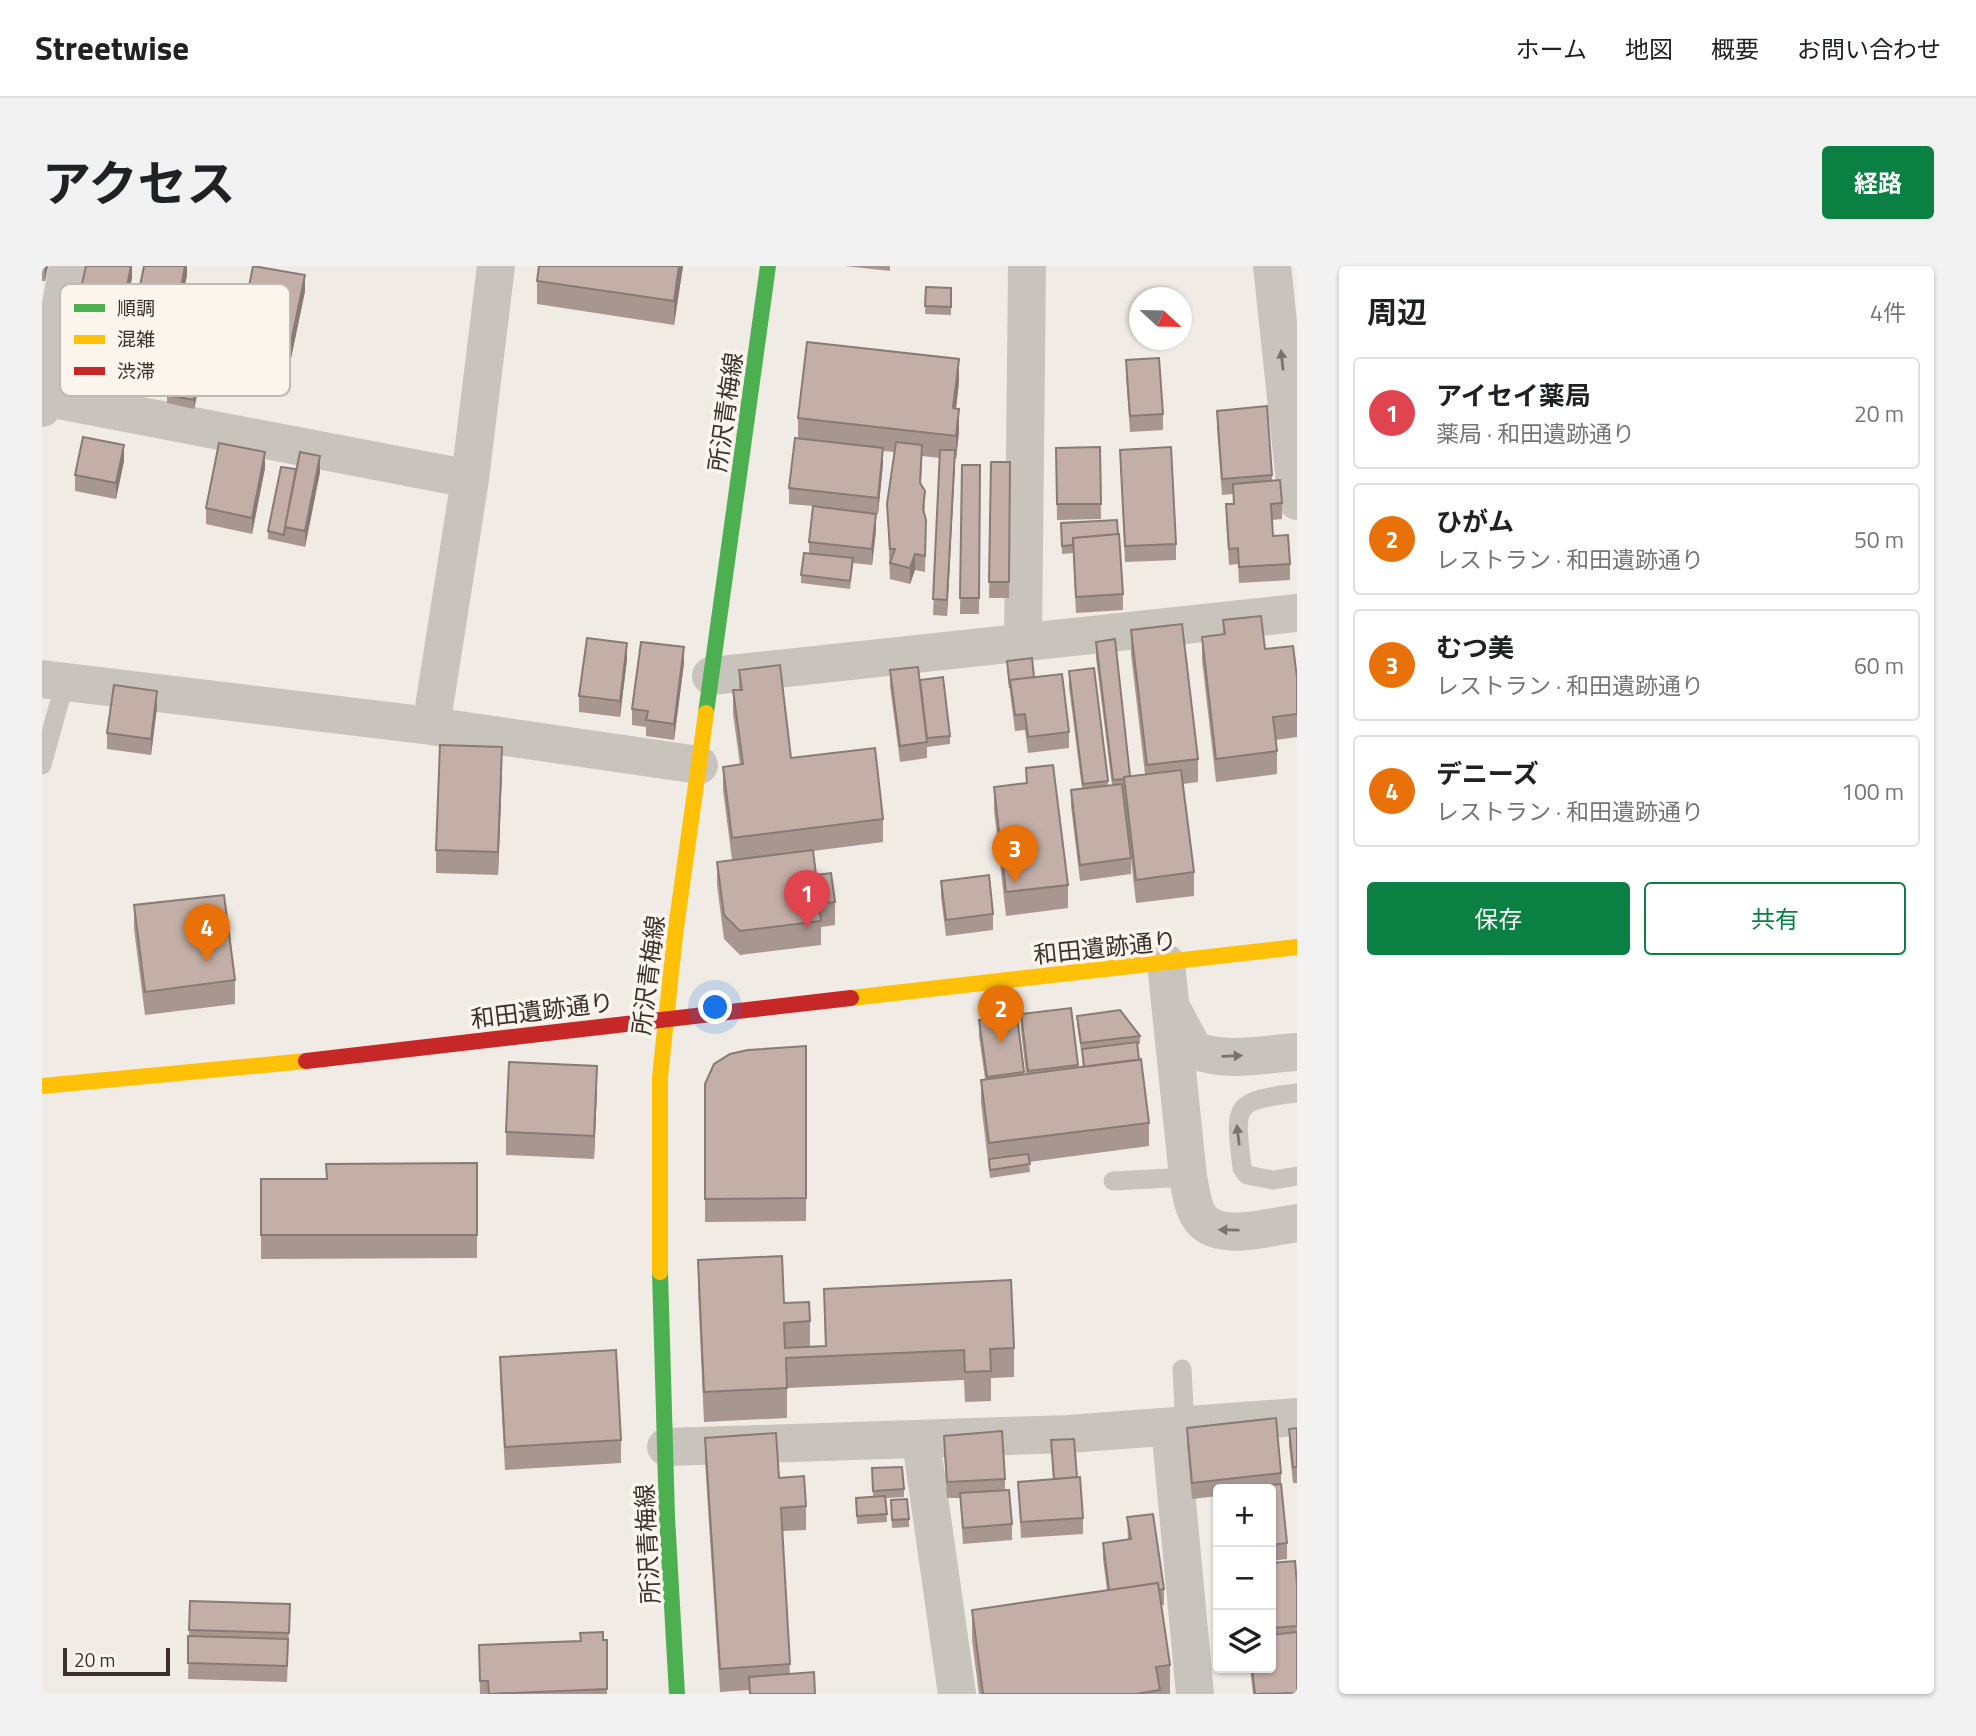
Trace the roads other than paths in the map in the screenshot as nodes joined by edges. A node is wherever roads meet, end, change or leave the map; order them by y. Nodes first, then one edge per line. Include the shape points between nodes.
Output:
1 (68, 266) edge
2 (496, 266) edge
3 (768, 266) edge
4 (1027, 266) edge
5 (1272, 266) edge
6 (65, 284) edge
7 (60, 309) edge
8 (43, 401) edge
9 (470, 479) junction
10 (1297, 501) edge
11 (1297, 612) edge
12 (1023, 643) junction
13 (711, 676) junction
14 (54, 680) edge
15 (431, 726) junction
16 (42, 765) edge
17 (699, 765) junction
18 (1297, 947) edge
19 (1166, 963) junction
20 (1170, 1002) junction
21 (665, 1018) junction
22 (1297, 1052) edge
23 (42, 1086) edge
24 (1297, 1093) edge
25 (1297, 1176) edge
26 (1188, 1177) junction
27 (1113, 1181) dead end
28 (1297, 1223) edge
29 (1182, 1369) dead end
30 (1297, 1417) edge
31 (1177, 1426) junction
32 (921, 1441) junction
33 (666, 1447) junction
34 (677, 1694) edge
35 (957, 1694) edge
36 (1195, 1694) edge

1 - 6 street
2 - 9 street
3 - 13 main road, 所沢青梅線
4 - 12 street
10 -> 5 street
7 - 8 street
8 - 9 street
9 - 15 street
11 - 12 street
12 - 13 street
13 - 17 main road, 所沢青梅線
14 - 15 street
14 - 16 lane
15 - 17 street
17 - 21 main road, 所沢青梅線
18 - 19 main road, 和田遺跡通り
19 - 20 street
19 - 21 main road, 和田遺跡通り
20 -> 22 street via 1194,1050 1223,1057
20 - 26 street
21 - 23 main road, 和田遺跡通り via 272,1065
21 - 33 main road, 所沢青梅線 via 658,1226
25 -> 24 lane via 1273,1180 1247,1174 1242,1168 1236,1119 1255,1098
26 - 27 lane
28 -> 26 street via 1218,1230 1202,1220
29 - 31 lane
30 - 31 street
31 - 32 street
31 - 36 street
32 - 33 street
32 - 35 street
33 - 34 main road, 所沢青梅線

